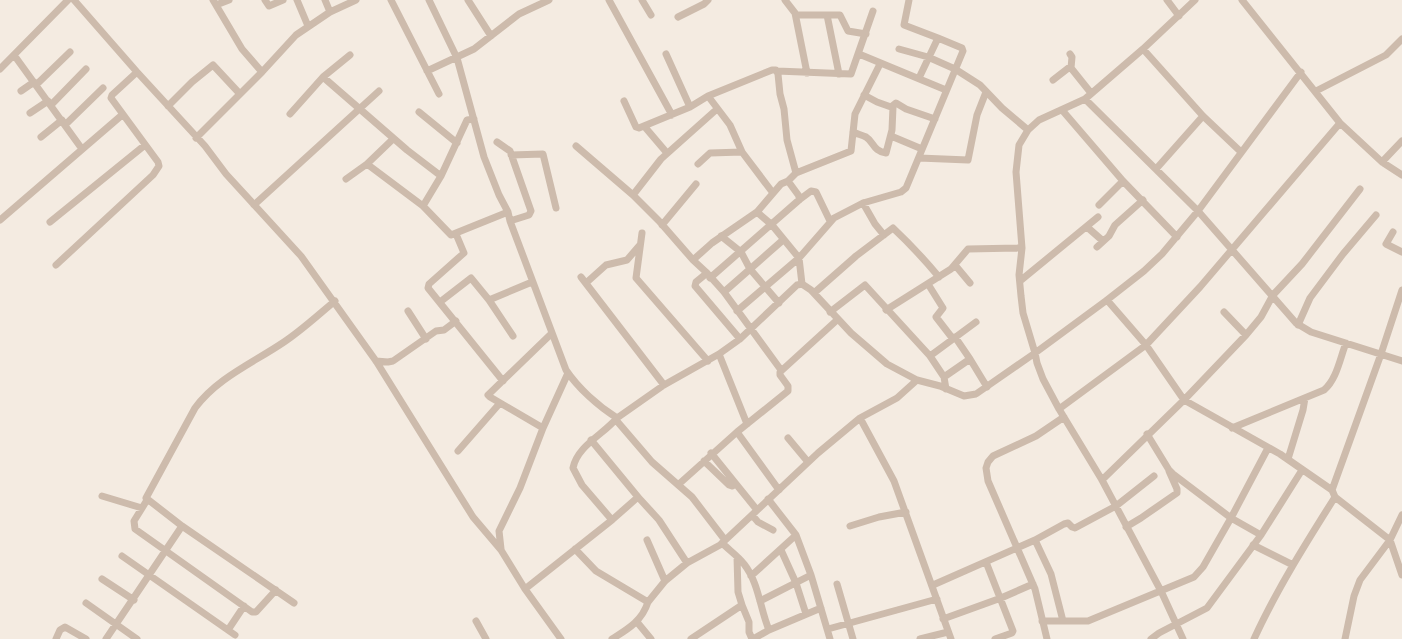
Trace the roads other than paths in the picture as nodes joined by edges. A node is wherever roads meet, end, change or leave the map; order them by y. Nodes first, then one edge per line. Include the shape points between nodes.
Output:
1 (68, 0) edge
2 (74, 0) edge
3 (229, 0) edge
4 (265, 0) edge
5 (283, 0) edge
6 (297, 0) edge
7 (325, 0) edge
8 (356, 0) edge
9 (391, 0) edge
10 (429, 0) edge
11 (468, 0) edge
12 (549, 0) edge
13 (609, 0) edge
14 (642, 0) edge
15 (708, 0) edge
16 (786, 0) edge
17 (909, 0) edge
18 (1167, 0) edge
19 (1195, 0) edge
20 (1242, 0) edge
21 (215, 3) edge
22 (873, 11) dead end
23 (330, 12) junction
24 (651, 15) dead end
25 (796, 15) junction
26 (827, 15) junction
27 (1179, 16) junction
28 (678, 17) dead end
29 (308, 26) junction
30 (866, 34) junction
31 (491, 36) junction
32 (938, 38) junction
33 (1402, 39) edge
34 (899, 49) dead end
35 (1142, 49) junction
36 (70, 52) dead end
37 (666, 54) dead end
38 (859, 54) junction
39 (1070, 54) dead end
40 (14, 55) junction
41 (350, 55) dead end
42 (457, 58) junction
43 (928, 58) junction
44 (880, 64) junction
45 (1071, 66) junction
46 (0, 68) edge
47 (86, 69) dead end
48 (955, 69) junction
49 (427, 71) junction
50 (777, 71) junction
51 (137, 72) junction
52 (262, 72) junction
53 (807, 72) junction
54 (1301, 72) junction
55 (839, 74) junction
56 (323, 77) junction
57 (919, 78) junction
58 (1053, 80) dead end
59 (35, 84) junction
60 (103, 88) dead end
61 (946, 90) junction
62 (21, 91) dead end
63 (379, 91) dead end
64 (1316, 91) junction
65 (986, 92) junction
66 (1092, 93) junction
67 (240, 94) junction
68 (439, 94) dead end
69 (864, 95) junction
70 (708, 96) junction
71 (1085, 99) junction
72 (624, 101) dead end
73 (49, 103) junction
74 (168, 106) junction
75 (690, 107) junction
76 (893, 107) junction
77 (718, 109) junction
78 (360, 110) junction
79 (1062, 110) junction
80 (419, 112) dead end
81 (30, 113) dead end
82 (122, 114) junction
83 (290, 114) dead end
84 (672, 115) junction
85 (1203, 116) junction
86 (474, 119) junction
87 (934, 119) junction
88 (64, 123) junction
89 (1340, 123) junction
90 (644, 126) junction
91 (1028, 130) junction
92 (853, 132) junction
93 (891, 136) junction
94 (41, 137) dead end
95 (196, 138) junction
96 (393, 139) junction
97 (457, 142) junction
98 (497, 142) dead end
99 (1402, 142) edge
100 (145, 145) junction
101 (576, 146) dead end
102 (82, 149) junction
103 (922, 149) junction
104 (742, 152) junction
105 (1241, 152) junction
106 (668, 153) junction
107 (511, 155) junction
108 (919, 158) junction
109 (1382, 162) junction
110 (367, 164) junction
111 (698, 164) dead end
112 (1156, 169) junction
113 (796, 173) junction
114 (1402, 175) edge
115 (441, 176) junction
116 (346, 179) dead end
117 (788, 181) junction
118 (1123, 181) junction
119 (696, 184) dead end
120 (1360, 189) dead end
121 (773, 193) junction
122 (633, 195) junction
123 (799, 200) junction
124 (1143, 200) junction
125 (863, 203) junction
126 (254, 205) junction
127 (1099, 205) dead end
128 (423, 206) junction
129 (556, 208) dead end
130 (1198, 211) junction
131 (508, 212) junction
132 (757, 212) junction
133 (1376, 215) dead end
134 (1098, 218) dead end
135 (0, 220) edge
136 (510, 221) junction
137 (830, 221) junction
138 (50, 222) dead end
139 (662, 225) junction
140 (772, 225) junction
141 (1087, 227) junction
142 (1393, 232) dead end
143 (642, 233) dead end
144 (456, 234) junction
145 (884, 235) junction
146 (721, 236) junction
147 (1177, 237) junction
148 (783, 240) junction
149 (1103, 241) junction
150 (640, 245) junction
151 (1097, 247) dead end
152 (1022, 248) junction
153 (1232, 250) junction
154 (741, 252) junction
155 (1402, 252) edge
156 (799, 258) junction
157 (693, 260) junction
158 (56, 265) dead end
159 (955, 265) junction
160 (750, 269) junction
161 (709, 275) junction
162 (581, 277) dead end
163 (939, 277) junction
164 (1020, 281) junction
165 (532, 282) junction
166 (970, 282) dead end
167 (586, 283) junction
168 (802, 284) junction
169 (928, 284) junction
170 (765, 286) junction
171 (1402, 290) edge
172 (724, 292) junction
173 (814, 293) junction
174 (1273, 295) junction
175 (488, 300) junction
176 (1107, 300) junction
177 (334, 301) junction
178 (440, 302) junction
179 (779, 303) junction
180 (886, 310) junction
181 (408, 311) dead end
182 (737, 311) junction
183 (830, 312) junction
184 (1224, 312) dead end
185 (837, 320) junction
186 (456, 321) junction
187 (976, 322) dead end
188 (1298, 324) junction
189 (752, 328) junction
190 (551, 334) junction
191 (1246, 335) junction
192 (513, 336) dead end
193 (954, 338) junction
194 (426, 339) junction
195 (740, 339) junction
196 (1346, 343) junction
197 (1146, 345) junction
198 (1035, 353) junction
199 (718, 354) junction
200 (1382, 354) junction
201 (930, 356) junction
202 (970, 359) junction
203 (376, 361) junction
204 (708, 361) junction
205 (1402, 361) edge
206 (781, 370) junction
207 (568, 373) junction
208 (944, 377) junction
209 (917, 380) junction
210 (503, 381) junction
211 (664, 385) junction
212 (987, 387) junction
213 (946, 389) junction
214 (1305, 398) junction
215 (1184, 400) junction
216 (500, 403) junction
217 (1059, 409) junction
218 (1064, 417) junction
219 (860, 418) junction
220 (616, 419) junction
221 (747, 424) junction
222 (543, 428) junction
223 (1232, 428) junction
224 (737, 432) junction
225 (1147, 434) junction
226 (788, 438) dead end
227 (592, 440) junction
228 (1268, 448) junction
229 (458, 451) dead end
230 (711, 454) junction
231 (1288, 459) junction
232 (704, 461) junction
233 (808, 462) junction
234 (1169, 470) junction
235 (1302, 470) junction
236 (1154, 476) dead end
237 (1102, 480) junction
238 (679, 484) junction
239 (736, 484) junction
240 (778, 490) junction
241 (1333, 493) junction
242 (102, 496) dead end
243 (638, 497) junction
244 (768, 499) junction
245 (147, 500) junction
246 (1116, 506) junction
247 (142, 508) junction
248 (754, 512) junction
249 (906, 512) junction
250 (1402, 515) edge
251 (1231, 518) junction
252 (612, 520) junction
253 (182, 526) junction
254 (850, 526) dead end
255 (1126, 527) junction
256 (773, 530) dead end
257 (1261, 535) junction
258 (796, 536) junction
259 (647, 540) dead end
260 (1035, 540) junction
261 (1390, 540) junction
262 (723, 541) junction
263 (1253, 545) junction
264 (1017, 548) junction
265 (575, 549) junction
266 (501, 550) junction
267 (781, 550) junction
268 (166, 551) junction
269 (122, 556) dead end
270 (737, 557) junction
271 (986, 562) junction
272 (687, 563) junction
273 (1293, 565) junction
274 (150, 575) junction
275 (811, 575) junction
276 (1402, 575) edge
277 (752, 576) junction
278 (102, 579) dead end
279 (665, 581) junction
280 (796, 583) junction
281 (837, 584) dead end
282 (1032, 584) junction
283 (933, 585) junction
284 (525, 589) junction
285 (276, 590) junction
286 (1161, 590) junction
287 (1001, 598) junction
288 (937, 599) junction
289 (134, 600) junction
290 (760, 601) junction
291 (648, 602) junction
292 (86, 603) dead end
293 (294, 603) dead end
294 (742, 605) junction
295 (244, 606) junction
296 (821, 608) junction
297 (806, 614) junction
298 (943, 619) junction
299 (476, 621) dead end
300 (1042, 621) junction
301 (1063, 621) junction
302 (637, 622) junction
303 (848, 623) junction
304 (1176, 624) junction
305 (116, 625) junction
306 (828, 629) junction
307 (228, 630) junction
308 (769, 630) junction
309 (235, 635) dead end
310 (949, 635) edge
311 (56, 639) edge
312 (86, 639) edge
313 (106, 639) edge
314 (137, 639) edge
315 (486, 639) edge
316 (561, 639) edge
317 (612, 639) edge
318 (651, 639) edge
319 (691, 639) edge
320 (753, 639) edge
321 (830, 639) edge
322 (852, 639) edge
323 (920, 639) edge
324 (995, 639) edge
325 (1047, 639) edge
326 (1151, 639) edge
327 (1183, 639) edge
328 (1254, 639) edge
329 (1345, 639) edge

1 - 40 street
2 - 51 street
3 - 21 street
4 - 5 street via 270,6
6 - 29 street
7 - 23 street
8 - 23 street
9 - 49 street
10 - 42 street
11 - 31 street
12 - 31 street via 519,14
13 - 84 street
14 - 24 street
15 - 28 street
16 - 25 street
17 - 32 street via 904,25
18 - 27 street
19 - 27 street
20 - 54 street
21 - 52 street via 242,49
22 - 30 street
23 - 29 street
25 - 26 street
25 - 53 street
26 - 30 street via 841,16 848,31
26 - 55 street
27 - 35 street
29 - 52 street
30 - 38 street
31 - 42 street
32 - 43 street
32 - 48 street via 962,48
33 - 64 street via 1386,55
34 - 43 street
35 - 66 street
35 - 85 street
36 - 59 street
37 - 75 street
38 - 44 street
38 - 55 street via 851,74
39 - 45 street via 1073,59
40 - 46 street
40 - 59 street
41 - 56 street
42 - 49 street
42 - 86 street
43 - 48 street
43 - 57 street
44 - 57 street
44 - 69 street
45 - 58 street
45 - 66 street
47 - 73 street
48 - 61 street
48 - 65 street
49 - 68 street
50 - 53 street
50 - 70 street via 772,70
50 - 113 street
51 - 74 street
51 - 82 street via 111,96
52 - 67 street
53 - 55 street
54 - 64 street
54 - 105 street
56 - 78 street
56 - 83 street
57 - 61 street
59 - 62 street
59 - 73 street
60 - 88 street
61 - 87 street
63 - 78 street
64 - 89 street
65 - 91 street
65 - 108 street via 976,120 968,160
66 - 71 street
67 - 74 street via 213,65
67 - 95 street
69 - 76 street
69 - 92 street via 855,114
70 - 75 street
70 - 77 street
71 - 79 street
71 - 112 street
72 - 90 street via 637,128
73 - 81 street
73 - 88 street
74 - 95 street
75 - 84 street
76 - 87 street via 896,103
76 - 93 street
77 - 104 street via 730,125
77 - 106 street
78 - 96 street
78 - 126 street
79 - 91 street via 1039,120
79 - 118 street
80 - 97 street
82 - 100 street
82 - 102 street
84 - 90 street
85 - 105 street
85 - 112 street
86 - 97 street via 467,120
86 - 131 street via 484,157
87 - 103 street
88 - 94 street
88 - 102 street
89 - 109 street
89 - 153 street
90 - 106 street
91 - 152 street via 1019,145 1016,172
92 - 93 street via 868,138 884,153 888,150
92 - 113 street via 851,151
93 - 103 street
95 - 126 street
96 - 110 street
96 - 115 street
97 - 115 street
98 - 107 street
99 - 109 street
100 - 138 street
100 - 158 street via 158,162 156,171
101 - 122 street
102 - 135 street
103 - 108 street
104 - 111 street via 710,153
104 - 121 street
105 - 130 street
106 - 122 street
107 - 129 street via 543,154
107 - 136 street via 532,213
108 - 125 street via 904,191
109 - 114 street
110 - 116 street
110 - 128 street
112 - 130 street
113 - 117 street
115 - 128 street
117 - 121 street
117 - 123 street
118 - 124 street
118 - 127 street
119 - 139 street
120 - 174 street via 1302,264
121 - 132 street
122 - 139 street
123 - 137 street via 815,191
123 - 140 street
124 - 147 street
124 - 149 street via 1115,225
125 - 137 street
125 - 145 street
126 - 177 street via 301,256
128 - 144 street via 449,234
130 - 147 street
130 - 153 street
131 - 136 street
131 - 144 street
132 - 140 street
132 - 146 street
133 - 188 street via 1310,298
134 - 141 street
136 - 165 street
137 - 156 street
139 - 157 street
140 - 148 street
140 - 154 street
141 - 149 street
141 - 164 street
142 - 155 street via 1386,244
143 - 150 street
144 - 178 street via 464,253 428,286
145 - 163 street via 894,228
145 - 173 street
146 - 154 street
146 - 157 street
147 - 176 street via 1144,271
148 - 156 street
148 - 160 street
149 - 151 street
150 - 167 street via 627,260 606,265
150 - 204 street via 637,280
152 - 159 street via 968,249
152 - 164 street
153 - 174 street
153 - 197 street
154 - 160 street
154 - 161 street
156 - 168 street
156 - 170 street
157 - 161 street
159 - 163 street
159 - 166 street
160 - 170 street
160 - 172 street
161 - 172 street
161 - 195 street via 696,282 695,286
162 - 167 street
163 - 169 street
164 - 198 street via 1023,313
165 - 175 street
165 - 190 street
167 - 211 street
168 - 173 street
168 - 179 street
169 - 180 street
169 - 193 street via 943,308 936,317
170 - 179 street
170 - 182 street
171 - 200 street
172 - 182 street
173 - 183 street
174 - 188 street
174 - 191 street
175 - 178 street via 471,278
175 - 192 street
176 - 197 street
176 - 198 street
177 - 203 street
177 - 245 street via 286,341 204,396 146,495
178 - 186 street
179 - 189 street
180 - 183 street via 865,285
180 - 201 street
181 - 194 street
182 - 189 street
183 - 185 street
184 - 191 street
185 - 206 street
185 - 209 street via 887,364
186 - 194 street
186 - 210 street
187 - 193 street
188 - 196 street via 1311,332
189 - 195 street
189 - 206 street
190 - 207 street
190 - 210 street
191 - 215 street
193 - 201 street
193 - 202 street
194 - 203 street via 393,361
195 - 199 street
196 - 200 street
196 - 214 street via 1330,385
197 - 215 street
197 - 217 street
198 - 212 street
198 - 217 street via 1043,379
199 - 204 street
199 - 221 street
200 - 205 street
200 - 241 street
201 - 208 street
202 - 208 street
202 - 212 street
203 - 266 street via 473,517
204 - 211 street
206 - 221 street via 780,375 788,391
207 - 220 street
207 - 222 street
208 - 213 street
209 - 213 street
209 - 219 street via 897,398
210 - 216 street via 488,395
211 - 220 street
212 - 213 street via 969,396
214 - 223 street
214 - 231 street
215 - 223 street
215 - 225 street
216 - 222 street
216 - 229 street
217 - 218 street
218 - 237 street
218 - 264 street via 1042,432 993,456 988,462 988,481
219 - 233 street
219 - 249 street via 894,480
220 - 227 street
220 - 238 street via 652,462
221 - 224 street
222 - 266 street via 499,531
223 - 228 street
224 - 230 street
224 - 240 street
225 - 234 street
225 - 237 street
226 - 233 street
227 - 243 street
227 - 252 street via 577,458 573,471
228 - 231 street
228 - 251 street
230 - 232 street
230 - 239 street
231 - 235 street
232 - 238 street
232 - 239 street via 729,484
233 - 240 street
234 - 251 street
234 - 255 street via 1176,493
235 - 241 street
235 - 257 street
236 - 246 street
237 - 246 street
238 - 262 street via 695,500
239 - 248 street
240 - 244 street
241 - 261 street
241 - 273 street
242 - 247 street
243 - 252 street
243 - 272 street via 659,520
244 - 248 street
244 - 258 street
245 - 247 street
245 - 253 street
246 - 255 street
246 - 260 street via 1075,528 1067,523
247 - 268 street via 134,527
248 - 256 street via 758,522
248 - 262 street
249 - 254 street
249 - 283 street
250 - 261 street
251 - 257 street
251 - 286 street via 1199,572
252 - 265 street
253 - 268 street
253 - 285 street
255 - 286 street
257 - 263 street
258 - 267 street
258 - 275 street
259 - 279 street
260 - 264 street
260 - 301 street via 1051,574
261 - 276 street
261 - 329 street via 1360,580
262 - 270 street
262 - 272 street
263 - 273 street
263 - 304 street via 1207,608
264 - 271 street
264 - 282 street
265 - 284 street
265 - 291 street via 596,570
266 - 284 street
267 - 277 street
267 - 280 street
268 - 274 street
268 - 295 street
269 - 274 street
270 - 277 street
270 - 294 street via 738,592
271 - 283 street
271 - 287 street
272 - 279 street
273 - 328 street
274 - 289 street
274 - 307 street
275 - 280 street
275 - 296 street
277 - 290 street
278 - 289 street
279 - 291 street
280 - 290 street
280 - 297 street
281 - 303 street
282 - 287 street
282 - 300 street
283 - 288 street
284 - 316 street
285 - 293 street
285 - 295 street via 256,612
286 - 301 street via 1088,621
286 - 304 street
287 - 298 street
287 - 324 street via 1013,631
288 - 298 street
288 - 303 street
289 - 305 street
290 - 308 street
291 - 302 street
292 - 305 street
294 - 319 street
294 - 320 street
295 - 307 street
296 - 297 street
296 - 306 street
297 - 308 street
298 - 310 street
299 - 315 street
300 - 301 street
300 - 325 street
302 - 317 street
302 - 318 street
303 - 306 street
303 - 322 street
304 - 326 street
304 - 327 street
305 - 313 street
305 - 314 street
306 - 321 street
307 - 309 street
308 - 320 street
310 - 323 street
311 - 312 street via 65,627

